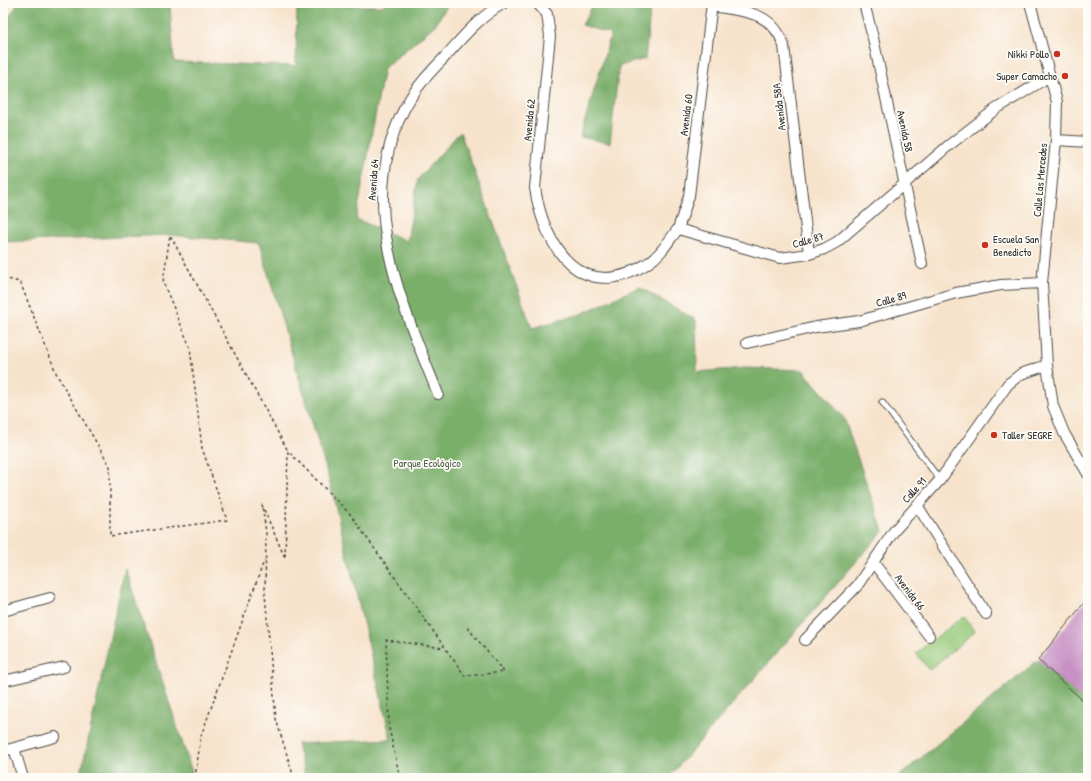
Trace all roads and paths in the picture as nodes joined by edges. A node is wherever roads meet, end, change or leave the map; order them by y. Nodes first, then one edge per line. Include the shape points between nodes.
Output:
1 (504, 3) edge
2 (537, 3) edge
3 (864, 3) edge
4 (1030, 3) edge
5 (712, 4) edge
6 (1050, 76) junction
7 (1056, 140) junction
8 (1088, 142) edge
9 (904, 184) junction
10 (678, 229) junction
11 (809, 254) junction
12 (922, 264) dead end
13 (3, 278) edge
14 (1042, 283) junction
15 (748, 343) dead end
16 (1047, 365) junction
17 (438, 394) dead end
18 (882, 402) dead end
19 (288, 451) junction
20 (1088, 474) edge
21 (940, 480) junction
22 (917, 505) junction
23 (265, 558) junction
24 (873, 562) junction
25 (50, 598) dead end
26 (3, 611) edge
27 (986, 614) dead end
28 (467, 627) dead end
29 (929, 636) dead end
30 (805, 640) dead end
31 (445, 648) junction
32 (64, 667) dead end
33 (3, 681) edge
34 (55, 737) dead end
35 (14, 748) junction
36 (3, 751) edge
37 (23, 778) edge
38 (195, 778) edge
39 (294, 778) edge
40 (400, 778) edge

1 - 17 street, Avenida 64 via 485,15 420,84 400,117 385,159 382,195 385,233 403,306
2 - 10 street, Avenida 62 via 547,14 550,36 535,188 538,207 550,241 577,269 602,278 632,272 650,263
3 - 9 street, Avenida 58
4 - 6 street, Calle Las Mercedes
5 - 10 street, Avenida 60 via 689,196
5 - 11 street, Avenida 58A via 759,15 769,21 781,37
6 - 7 street, Calle Las Mercedes via 1057,102
6 - 9 street, Calle 87 via 996,109
7 - 8 street
7 - 14 street, Calle Las Mercedes
9 - 11 street, Calle 87 via 837,242
9 - 12 street, Avenida 58
10 - 11 street, Calle 87 via 769,256 780,258
13 - 19 path via 20,282 57,375 110,466 110,536 227,520 202,448 190,347 163,282 170,236
14 - 15 street, Calle 89 via 1001,285 956,293 859,321 816,327
14 - 16 street, Calle Las Mercedes
16 - 20 street, Calle Las Mercedes via 1053,406 1064,433
16 - 21 street, Calle 91 via 1021,374 1008,384
18 - 21 lane
19 - 23 path via 285,558 262,505 266,532
19 - 31 path via 350,514
21 - 22 street, Calle 91
22 - 24 street, Calle 91 via 894,531
22 - 27 street
23 - 38 path via 201,736
23 - 39 path via 265,594 276,719
24 - 29 street, Avenida 66
24 - 30 street, Calle 91 via 857,586
25 - 26 street
28 - 31 path via 504,672 465,676
31 - 40 path via 386,640 389,728
32 - 33 street
34 - 35 street
35 - 36 street
35 - 37 street

